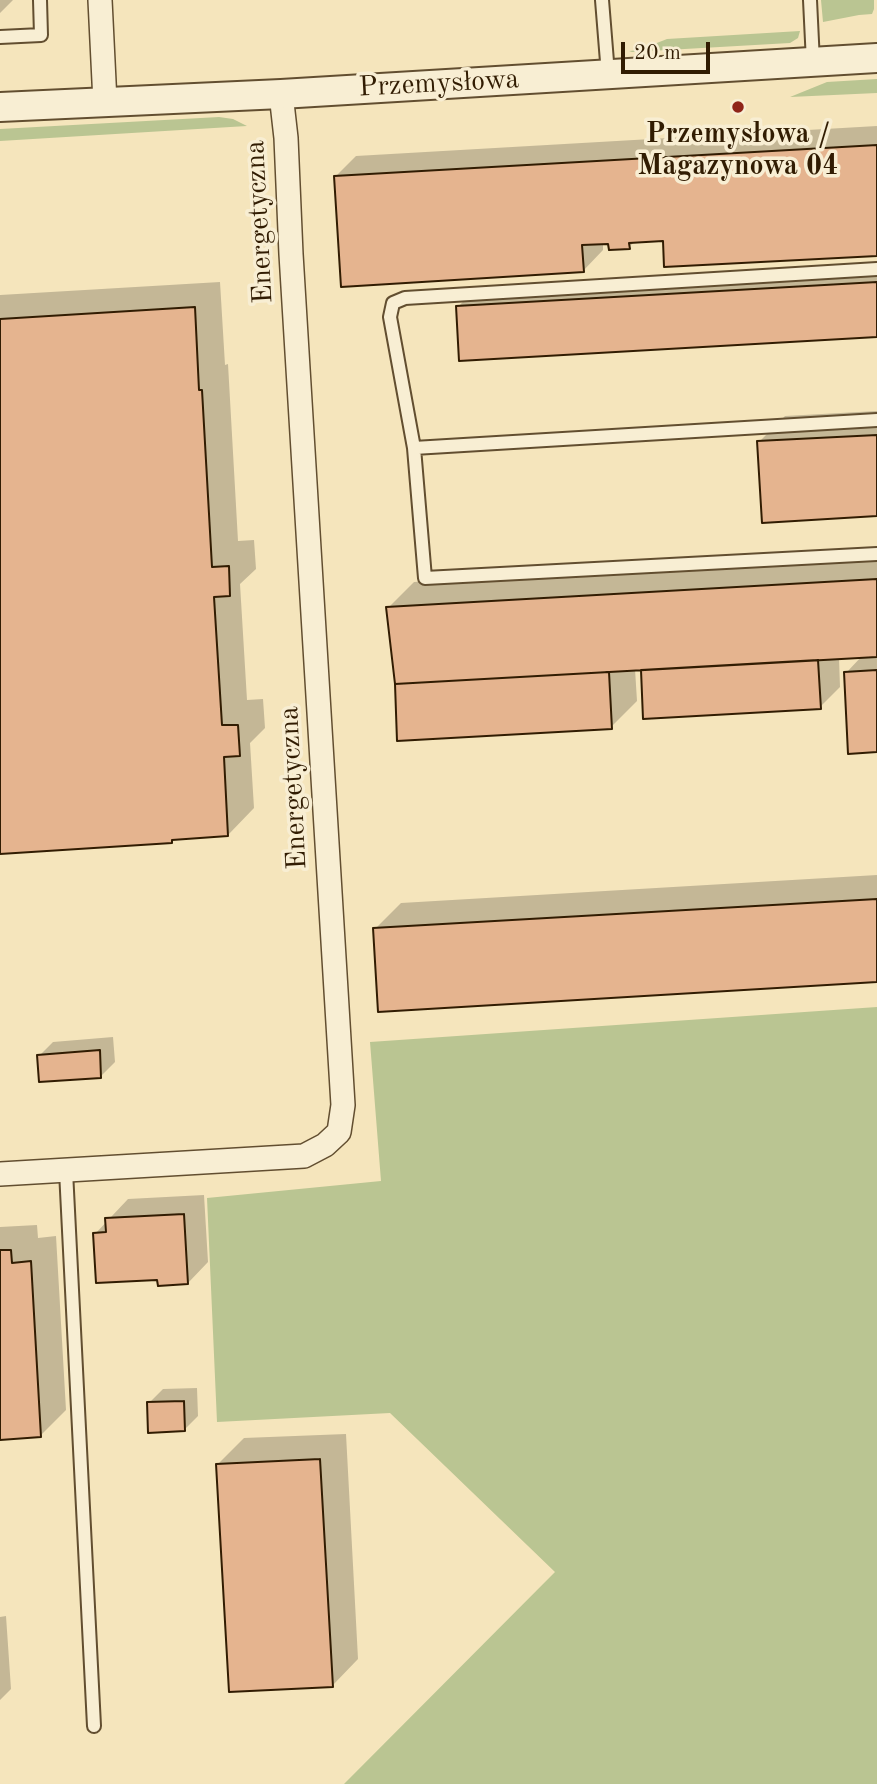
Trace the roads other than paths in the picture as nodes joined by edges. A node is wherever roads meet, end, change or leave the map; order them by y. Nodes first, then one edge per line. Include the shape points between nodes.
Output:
1 (40, 0) edge
2 (100, 0) edge
3 (602, 0) edge
4 (810, 0) edge
5 (0, 37) edge
6 (877, 58) edge
7 (813, 62) junction
8 (608, 74) junction
9 (281, 94) junction
10 (105, 102) junction
11 (0, 107) edge
12 (877, 269) edge
13 (877, 420) edge
14 (414, 448) junction
15 (877, 554) edge
16 (66, 1171) junction
17 (0, 1174) edge
18 (94, 1726) dead end

1 - 5 lane via 41,35
2 - 10 street
3 - 8 lane
4 - 7 lane
6 - 7 street, Przemysłowa
7 - 8 street, Przemysłowa
8 - 9 street, Przemysłowa
9 - 10 street, Przemysłowa
9 - 16 street, Energetyczna via 343,1105 339,1132 304,1156
10 - 11 street, Przemysłowa
12 - 14 lane via 405,298 393,303 390,317
13 - 14 lane
14 - 15 lane via 425,578
16 - 17 street, Energetyczna
16 - 18 lane

